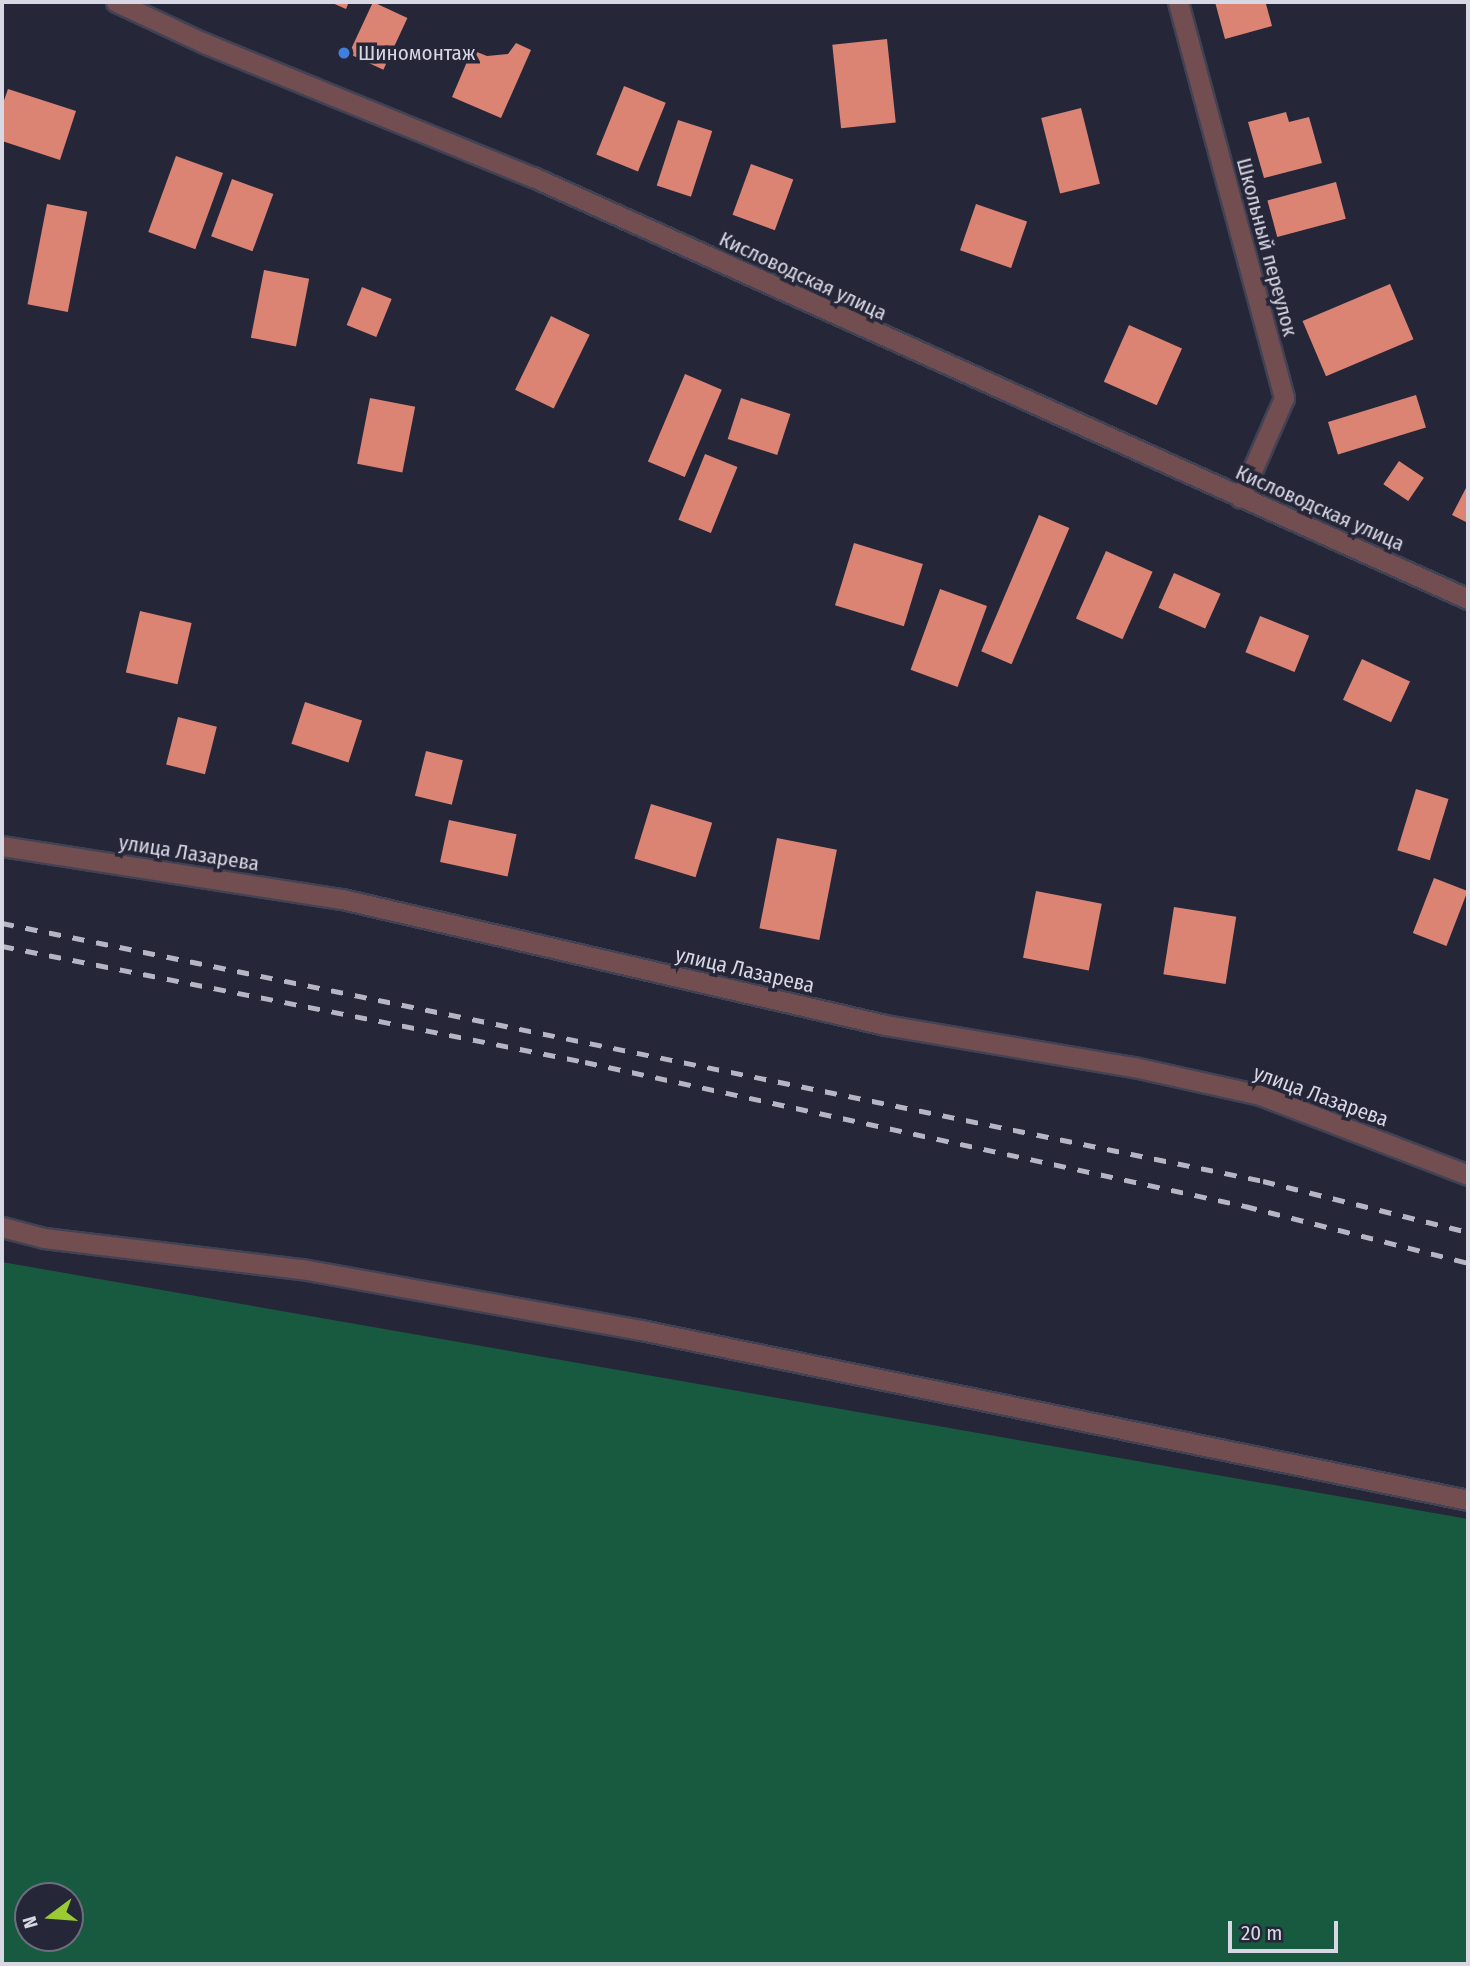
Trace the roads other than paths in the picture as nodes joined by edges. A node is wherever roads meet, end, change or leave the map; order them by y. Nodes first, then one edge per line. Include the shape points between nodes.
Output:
1 (116, 2) edge
2 (1178, 2) edge
3 (1240, 498) junction
4 (1468, 599) edge
5 (2, 846) edge
6 (1468, 1175) edge
7 (2, 1227) edge
8 (1468, 1500) edge

1 - 3 street, Кисловодская улица via 204,43 533,177
2 - 3 street, Школьный переулок via 1284,398
3 - 4 street, Кисловодская улица
5 - 6 street, улица Лазарева via 342,900 885,1025 1134,1067 1260,1095
7 - 8 street via 44,1238 302,1269 641,1330

